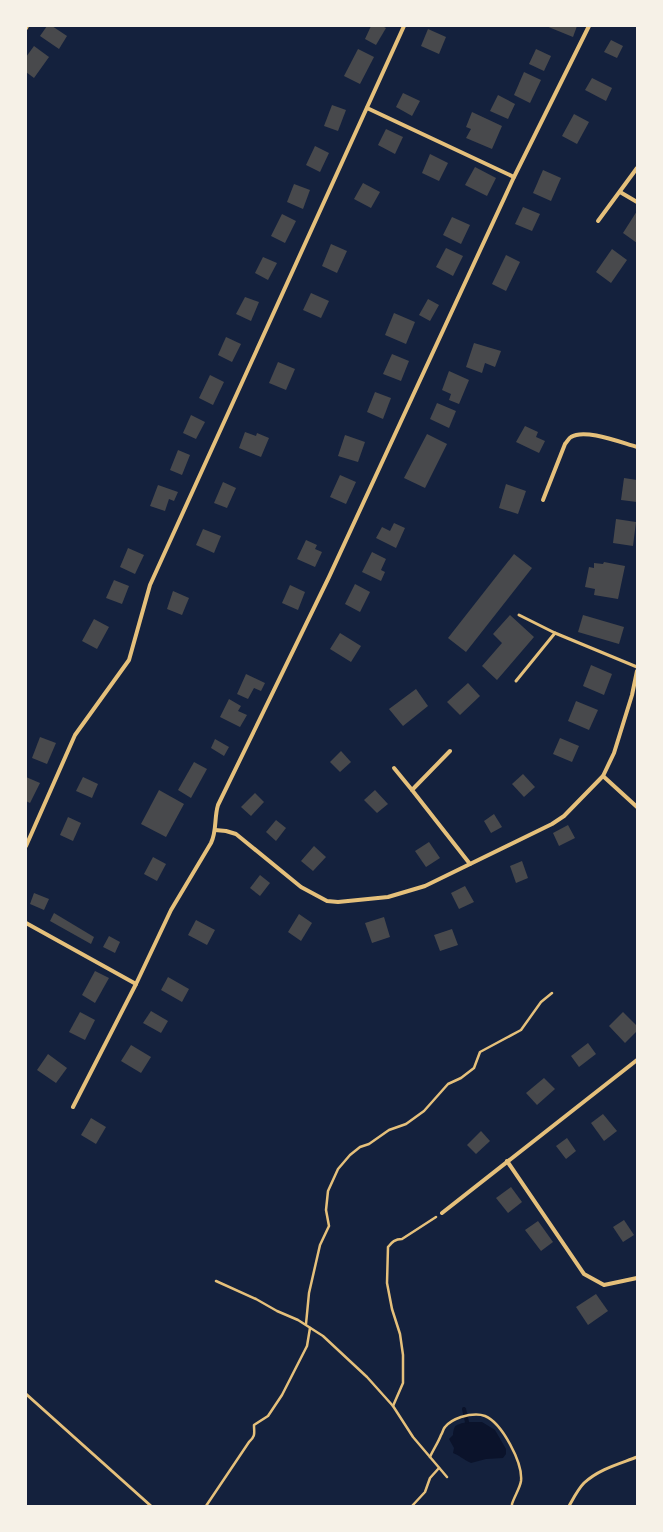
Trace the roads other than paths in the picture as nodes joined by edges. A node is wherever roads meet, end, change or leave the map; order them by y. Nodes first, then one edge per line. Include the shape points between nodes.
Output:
1 (404, 26) edge
2 (589, 26) edge
3 (367, 108) junction
4 (637, 168) edge
5 (514, 177) junction
6 (620, 192) junction
7 (637, 202) edge
8 (598, 221) dead end
9 (637, 447) edge
10 (543, 500) dead end
11 (519, 615) dead end
12 (555, 633) junction
13 (637, 667) edge
14 (637, 671) edge
15 (516, 681) dead end
16 (450, 751) dead end
17 (394, 768) dead end
18 (603, 776) junction
19 (412, 790) junction
20 (637, 807) edge
21 (215, 830) junction
22 (26, 846) edge
23 (470, 864) junction
24 (26, 923) edge
25 (136, 984) junction
26 (637, 1060) edge
27 (73, 1107) dead end
28 (507, 1161) junction
29 (442, 1213) road end
30 (637, 1278) edge
31 (26, 1394) edge
32 (637, 1457) edge
33 (151, 1506) edge
34 (568, 1506) edge

1 - 3 street
2 - 5 street
3 - 5 street
3 - 22 street via 150,584 129,660 75,735
4 - 6 street
5 - 21 street via 329,577 218,805 215,812
6 - 7 street
6 - 8 street
9 - 10 street via 595,436 579,434 570,437
11 - 12 lane
12 - 13 lane
12 - 15 lane
14 - 18 street via 614,753
16 - 19 street
17 - 19 street
18 - 20 street
18 - 23 street via 564,816 552,824
19 - 23 street
21 - 23 street via 236,834 301,888 328,901 388,897 425,886
21 - 25 street via 211,843 171,910
24 - 25 street
25 - 27 street
26 - 28 street
28 - 29 street
28 - 30 street via 584,1274 604,1285
31 - 33 lane
32 - 34 lane via 605,1468 594,1475 583,1483

